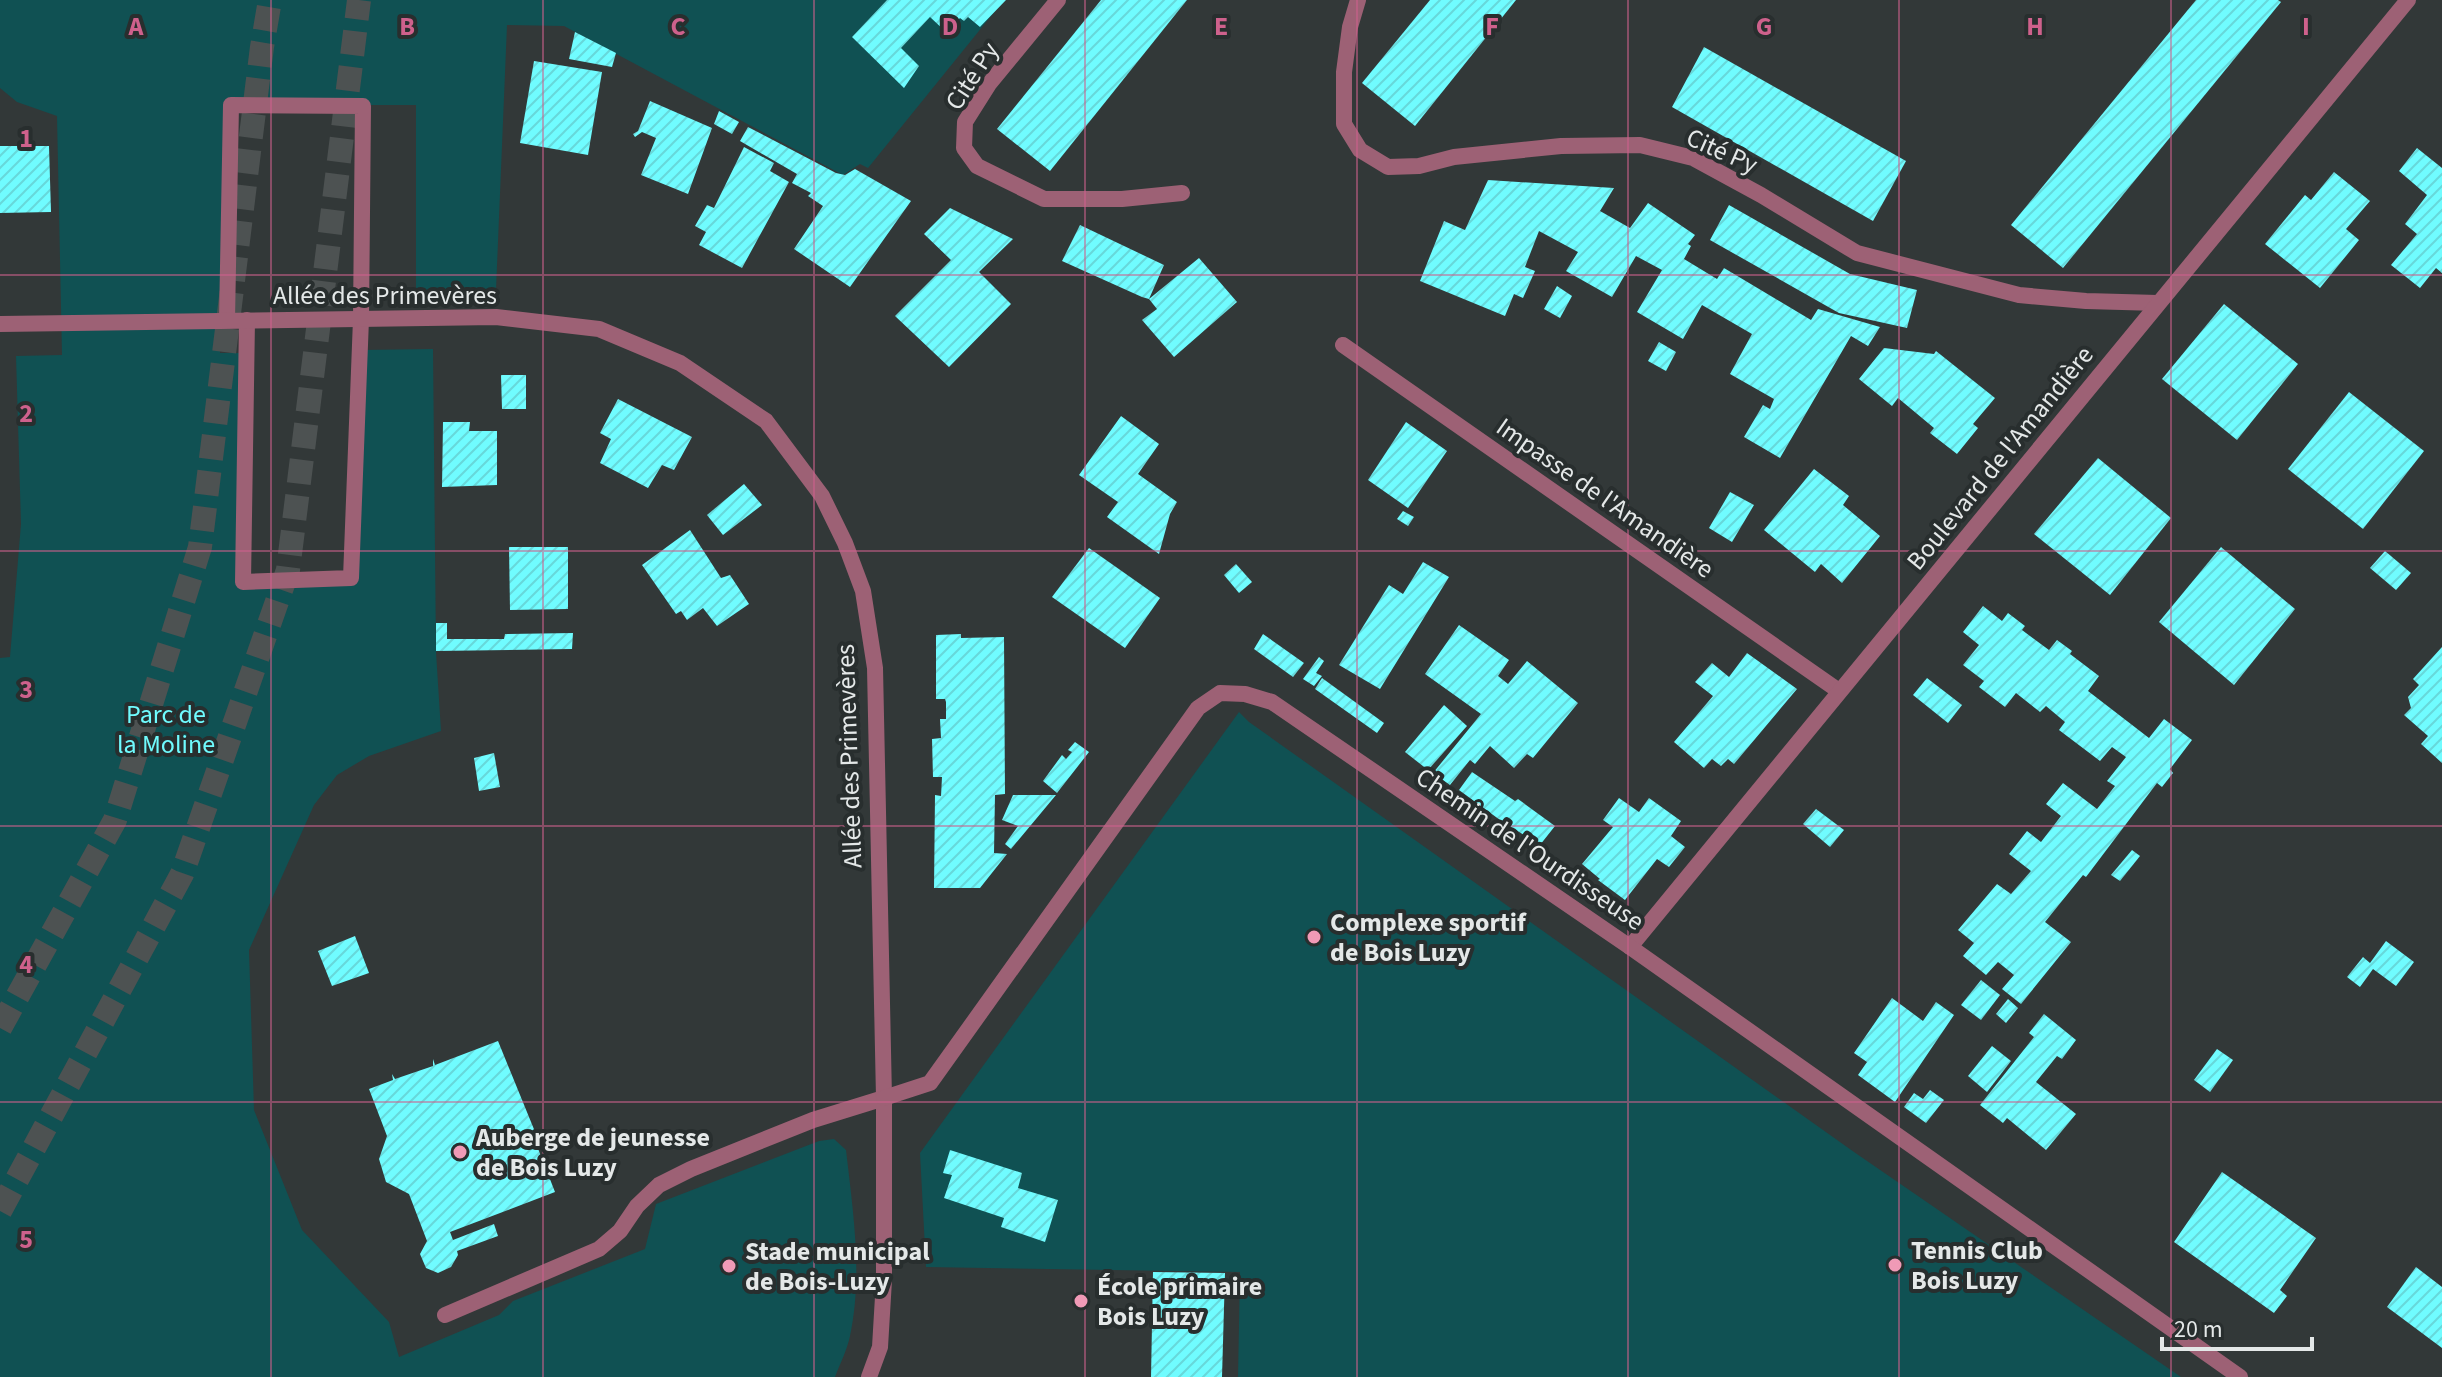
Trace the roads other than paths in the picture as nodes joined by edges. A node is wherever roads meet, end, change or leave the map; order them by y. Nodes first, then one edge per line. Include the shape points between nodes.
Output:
1 (1058, 0) edge
2 (1358, 0) edge
3 (2408, 0) edge
4 (1182, 193) dead end
5 (2158, 303) junction
6 (361, 319) junction
7 (227, 320) junction
8 (247, 320) junction
9 (0, 324) edge
10 (1343, 345) dead end
11 (1839, 691) junction
12 (1630, 947) junction
13 (884, 1098) junction
14 (445, 1315) dead end
15 (869, 1377) edge
16 (2240, 1377) edge

1 - 4 street, Cité Py via 989,84 965,122 964,148 977,166 1044,199
2 - 5 street, Cité Py via 1344,72 1344,124 1360,150 1388,167 1561,146 1640,145 1693,158 1857,253 2019,295
3 - 5 street, Boulevard de l'Amandière
5 - 11 street, Boulevard de l'Amandière
6 - 7 street via 363,106 231,105
6 - 8 street, Allée des Primevères
6 - 8 street via 351,578 243,582
6 - 13 street, Allée des Primevères via 496,317 599,329 680,363 766,421 822,496 863,591 875,668
7 - 8 street, Allée des Primevères
7 - 9 street, Allée des Primevères
10 - 11 street, Impasse de l'Amandière
11 - 12 street, Boulevard de l'Amandière
12 - 13 street, Chemin de l'Ourdisseuse via 1272,702 1220,693 1198,708 930,1083
12 - 16 street, Chemin de l'Ourdisseuse
13 - 14 street, Chemin de l'Ourdisseuse via 813,1120 680,1174 659,1185 599,1249
13 - 15 street, Allée des Primevères via 884,1280 880,1347

